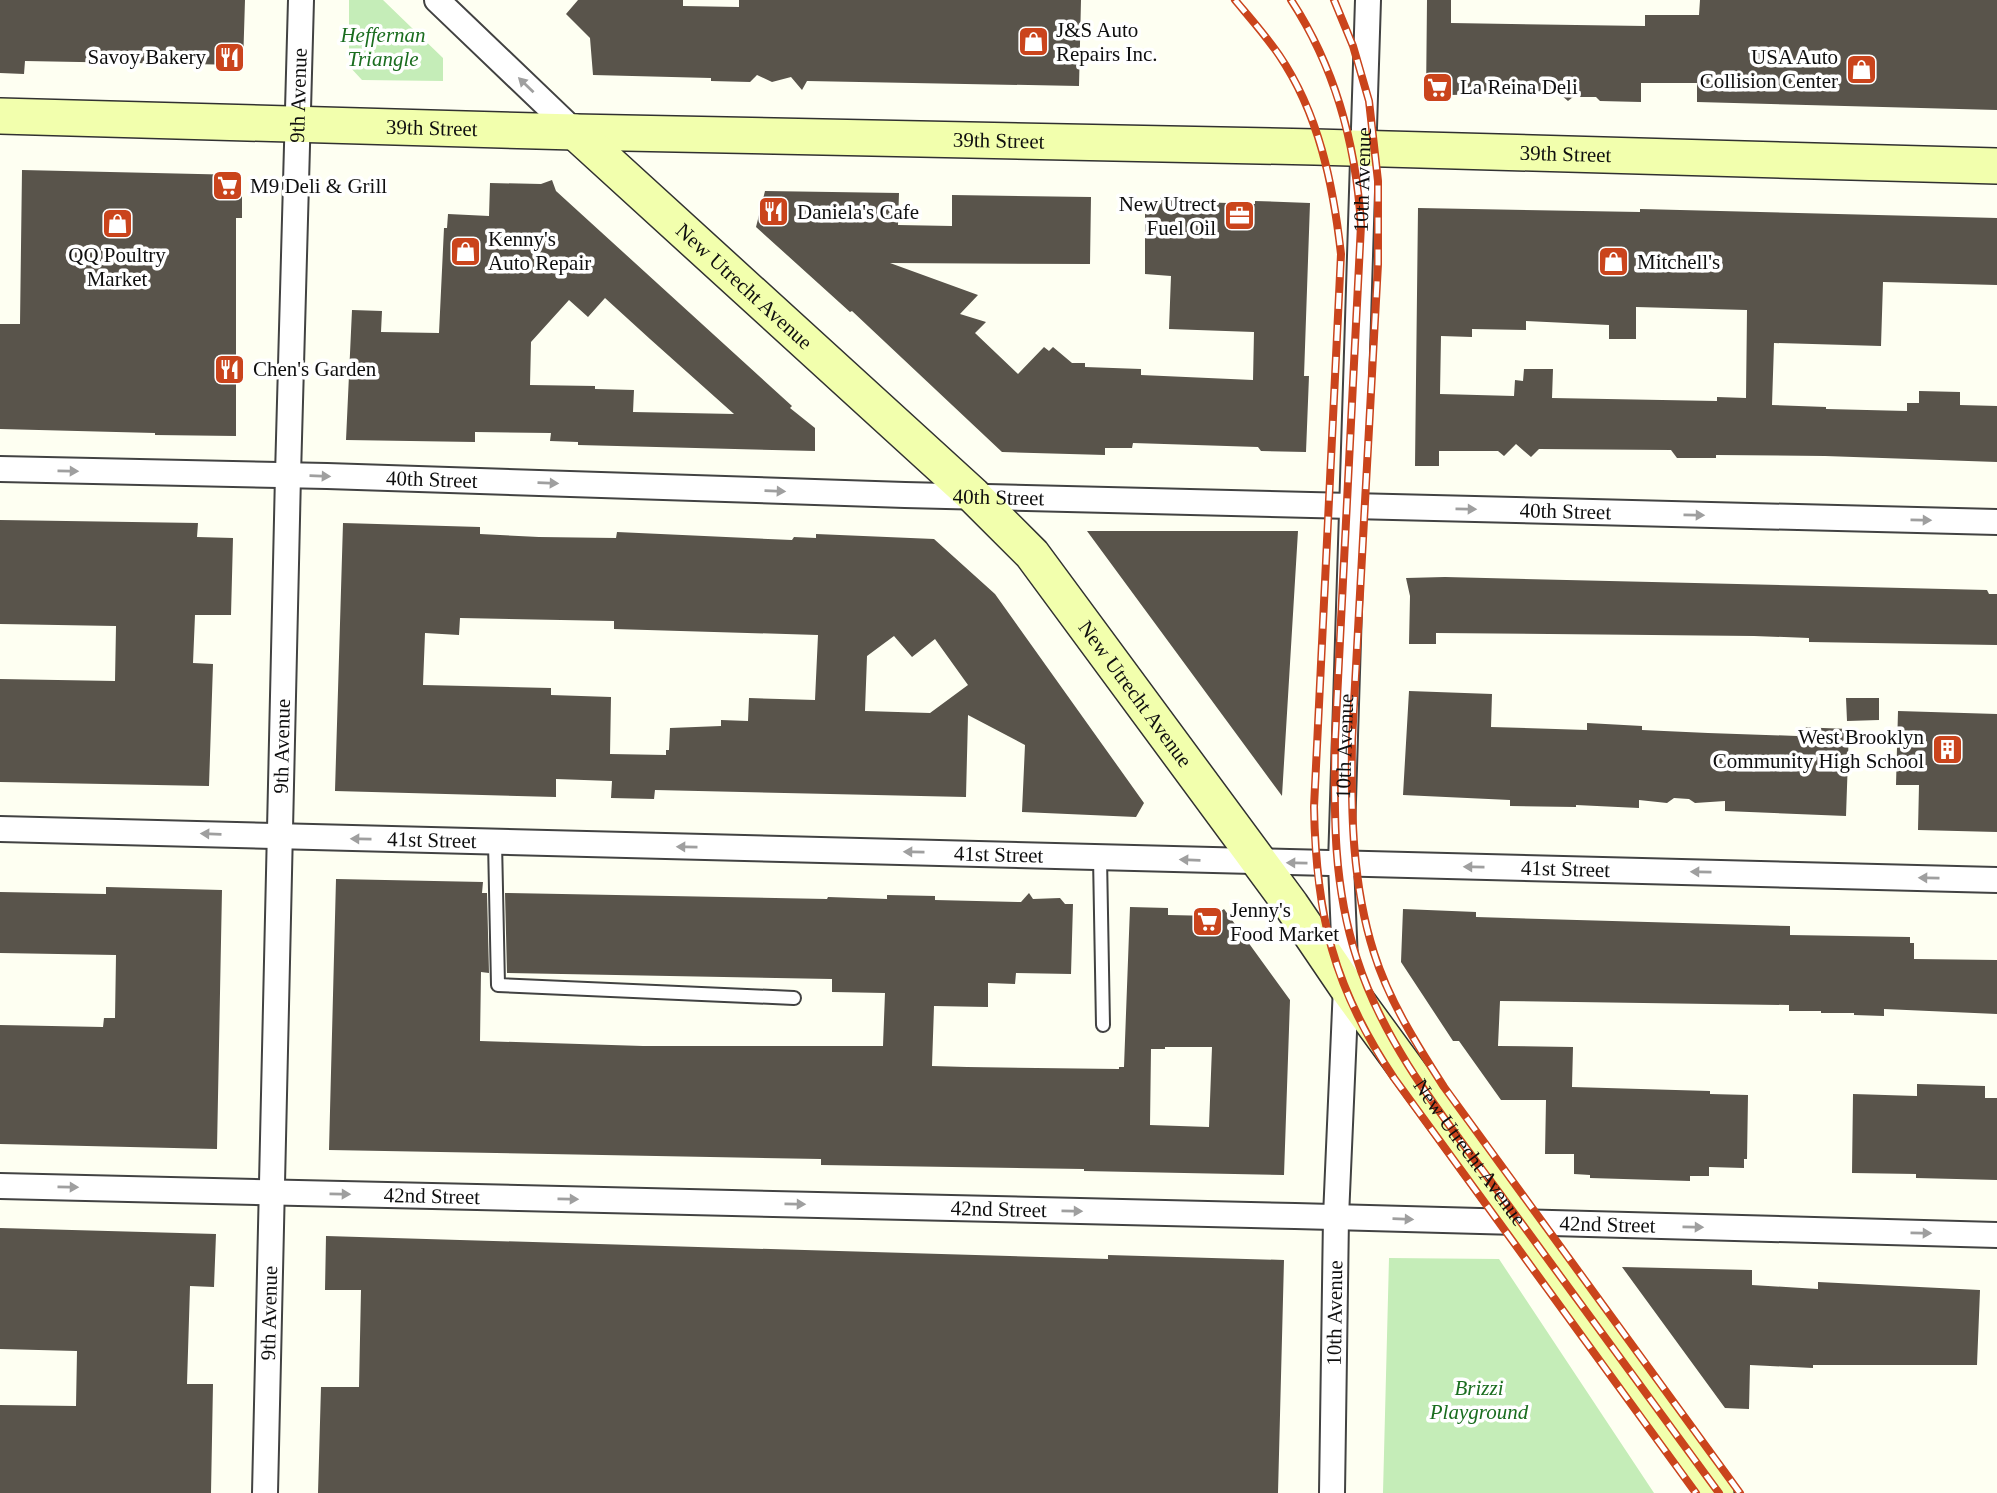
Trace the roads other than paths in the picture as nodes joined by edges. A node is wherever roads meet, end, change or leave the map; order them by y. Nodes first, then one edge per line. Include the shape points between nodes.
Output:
1 (301, 0) edge
2 (438, 0) edge
3 (1368, 0) edge
4 (0, 116) edge
5 (298, 123) junction
6 (575, 132) junction
7 (1364, 149) junction
8 (1997, 166) edge
9 (0, 469) edge
10 (288, 475) junction
11 (973, 495) junction
12 (1353, 506) junction
13 (1997, 522) edge
14 (0, 829) edge
15 (279, 836) junction
16 (495, 842) junction
17 (1100, 857) junction
18 (1259, 862) junction
19 (1341, 864) junction
20 (1997, 880) edge
21 (1346, 986) junction
22 (794, 998) dead end
23 (1103, 1025) dead end
24 (0, 1186) edge
25 (272, 1192) junction
26 (1336, 1217) junction
27 (1520, 1223) junction
28 (1997, 1235) edge
29 (265, 1493) edge
30 (1332, 1493) edge
31 (1716, 1493) edge

1 - 5 street, 9th Avenue
6 -> 2 street, New Utrecht Avenue
3 - 7 street, 10th Avenue
4 - 5 main road, 39th Street
5 - 6 main road, 39th Street
5 - 10 street, 9th Avenue
6 - 7 main road, 39th Street
6 - 11 main road, New Utrecht Avenue
7 - 8 main road, 39th Street
7 - 12 street, 10th Avenue
9 -> 10 street, 40th Street
10 -> 11 street, 40th Street
10 - 15 street, 9th Avenue
11 - 12 street, 40th Street
11 - 18 main road, New Utrecht Avenue via 1032,554
12 -> 13 street, 40th Street
12 - 19 street, 10th Avenue
15 -> 14 street, 41st Street
16 -> 15 street, 41st Street
15 - 25 street, 9th Avenue
17 -> 16 street, 41st Street
16 - 22 lane via 498,985
18 -> 17 street, 41st Street
17 - 23 lane
19 -> 18 street, 41st Street
18 - 21 main road, New Utrecht Avenue
20 -> 19 street, 41st Street
19 - 21 street, 10th Avenue
21 - 26 street, 10th Avenue
21 - 27 main road, New Utrecht Avenue
24 -> 25 street, 42nd Street
25 -> 26 street, 42nd Street
25 - 29 street, 9th Avenue
26 -> 27 street, 42nd Street
26 - 30 street, 10th Avenue
27 -> 28 street, 42nd Street
27 - 31 main road, New Utrecht Avenue

